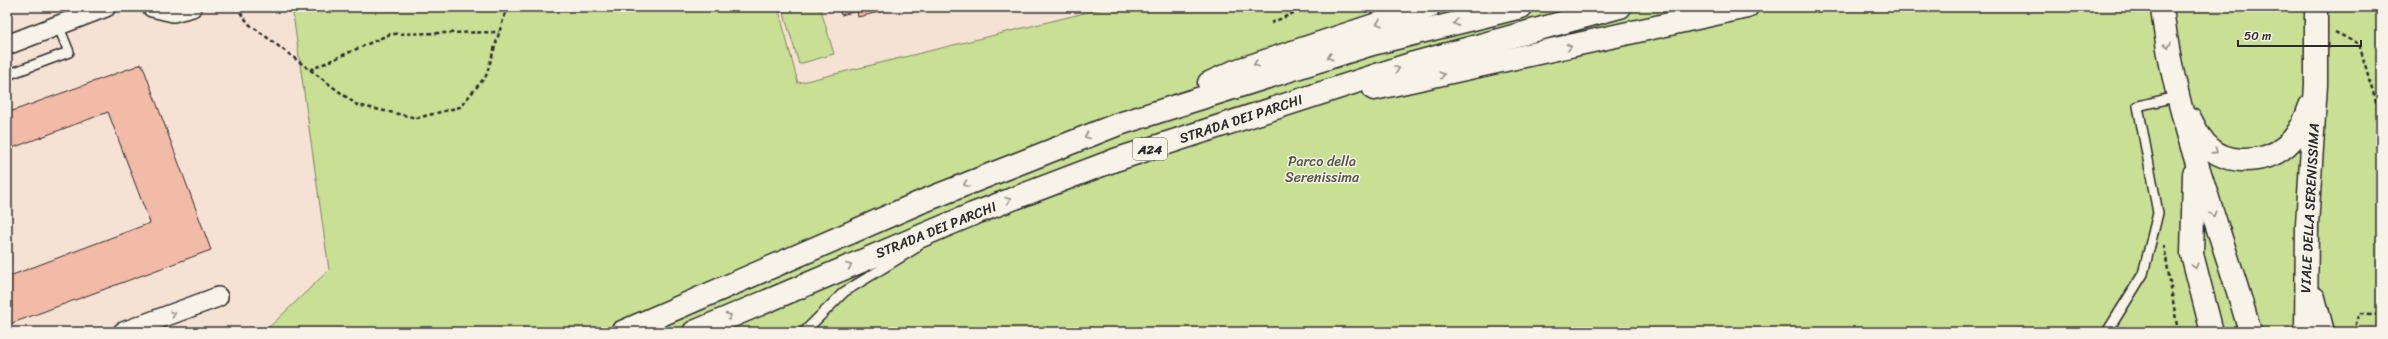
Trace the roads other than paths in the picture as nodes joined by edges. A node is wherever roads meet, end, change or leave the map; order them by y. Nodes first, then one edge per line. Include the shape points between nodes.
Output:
1 (106, 7) edge
2 (152, 7) edge
3 (192, 7) edge
4 (1429, 7) edge
5 (1521, 7) edge
6 (1620, 7) edge
7 (1747, 7) edge
8 (2162, 7) edge
9 (2316, 15) edge
10 (58, 25) junction
11 (7, 45) edge
12 (7, 75) edge
13 (2316, 85) junction
14 (2179, 96) junction
15 (1254, 116) junction
16 (1116, 125) junction
17 (2194, 157) junction
18 (973, 214) junction
19 (2306, 264) junction
20 (218, 297) dead end
21 (123, 332) edge
22 (622, 332) edge
23 (694, 332) edge
24 (804, 332) edge
25 (2107, 332) edge
26 (2212, 332) edge
27 (2250, 332) edge
28 (2306, 332) edge
29 (2323, 332) edge

1 - 10 street
2 - 3 street via 173,12
4 -> 16 main road via 1235,71
5 -> 16 main road, A24 via 1372,44
15 -> 6 main road, STRADA DEI PARCHI / A24 via 1414,63
15 -> 7 main road
8 -> 14 main road, VIALE DELLA SERENISSIMA
9 - 13 main road, VIALE DELLA SERENISSIMA
10 - 11 street
10 - 12 lane via 69,52
14 -> 13 main road, VIALE DELLA SERENISSIMA via 2202,140 2210,149 2225,157 2252,160 2279,152 2289,143 2302,125
13 - 19 main road, VIALE DELLA SERENISSIMA
14 - 17 main road, VIALE DELLA SERENISSIMA
14 - 25 lane via 2138,106 2158,213 2143,274
18 -> 15 main road, STRADA DEI PARCHI / A24 via 1115,160
16 -> 22 main road, A24 via 921,202
17 -> 26 main road via 2192,254
17 -> 27 main road, VIALE DELLA SERENISSIMA
23 -> 18 main road, STRADA DEI PARCHI / A24
18 - 24 lane via 844,292
19 - 28 main road, VIALE DELLA SERENISSIMA
19 - 29 main road
21 -> 20 street

